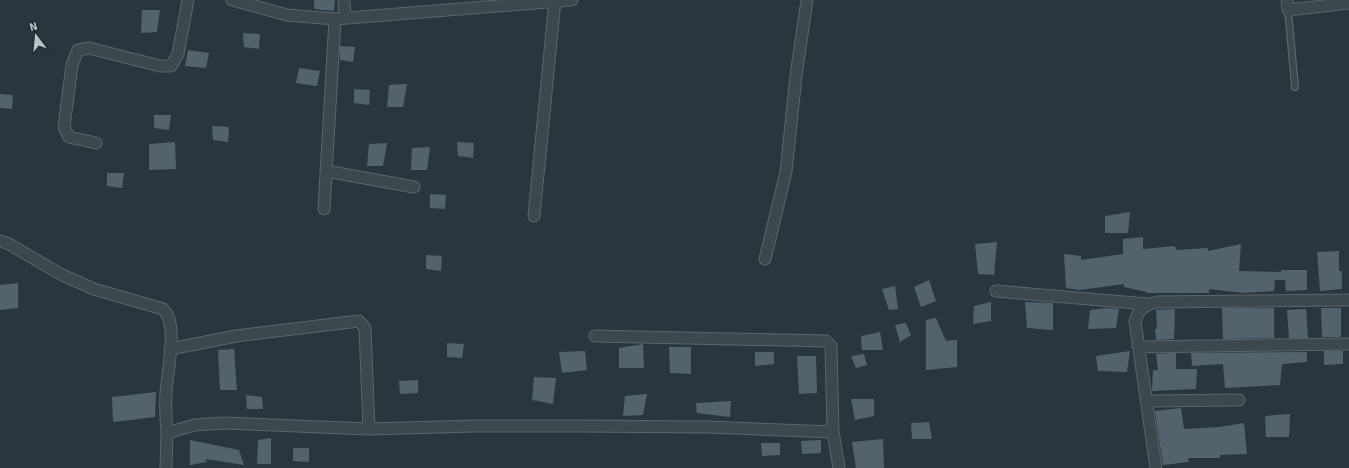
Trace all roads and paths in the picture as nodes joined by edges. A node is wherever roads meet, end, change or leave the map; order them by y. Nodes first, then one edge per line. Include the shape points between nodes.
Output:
1 (188, 0) edge
2 (232, 0) edge
3 (344, 0) edge
4 (555, 0) edge
5 (572, 0) edge
6 (807, 0) edge
7 (1349, 3) edge
8 (1288, 5) edge
9 (340, 18) junction
10 (1295, 87) dead end
11 (96, 143) dead end
12 (326, 171) junction
13 (414, 187) dead end
14 (324, 209) dead end
15 (534, 216) dead end
16 (0, 241) edge
17 (765, 259) dead end
18 (996, 291) dead end
19 (1349, 300) edge
20 (1147, 304) junction
21 (595, 336) dead end
22 (1349, 344) edge
23 (1138, 347) junction
24 (170, 349) junction
25 (1239, 400) dead end
26 (1146, 401) junction
27 (369, 429) junction
28 (833, 432) junction
29 (167, 433) junction
30 (166, 468) edge
31 (839, 468) edge
32 (1156, 468) edge

1 - 11 street via 178,54 171,66 160,66 88,48 81,48 76,53 72,65 64,127 69,137
2 - 9 street via 287,15
3 - 9 street
4 - 5 street
4 - 9 street
4 - 15 street
6 - 17 street via 786,172
7 - 8 street
8 - 10 lane
9 - 12 street
12 - 13 street
12 - 14 street
16 - 24 street via 94,289 163,309 168,313 170,321
18 - 20 street
19 - 20 street
20 - 23 street via 1139,310 1134,321
21 - 28 street via 826,341 831,346
22 - 23 street
23 - 26 street
24 - 27 street via 236,336 359,321 365,328
24 - 29 street via 166,391
25 - 26 street
26 - 32 street
27 - 28 street via 580,426 707,427
27 - 29 street via 205,424
28 - 31 street
29 - 30 street

